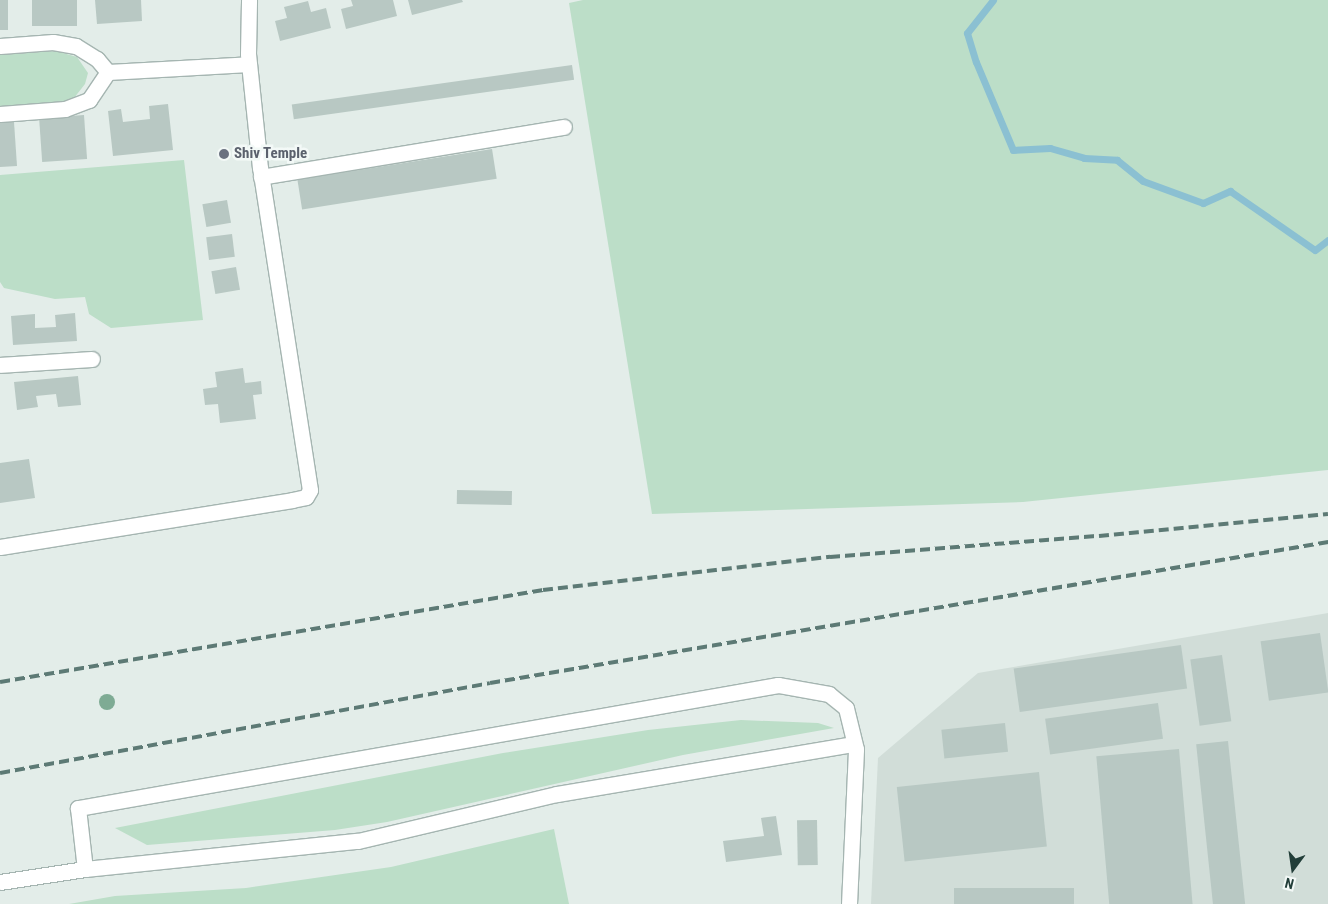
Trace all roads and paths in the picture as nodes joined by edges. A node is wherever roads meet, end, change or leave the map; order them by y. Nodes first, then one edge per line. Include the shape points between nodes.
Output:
1 (249, 0) edge
2 (0, 46) edge
3 (249, 64) junction
4 (108, 72) junction
5 (0, 114) edge
6 (564, 126) dead end
7 (261, 177) junction
8 (92, 359) dead end
9 (0, 365) edge
10 (0, 547) edge
11 (854, 744) junction
12 (85, 869) junction
13 (0, 882) edge
14 (849, 904) edge

1 - 3 street
2 - 4 street via 53,42 76,46 97,59
3 - 4 street
3 - 7 street
4 - 5 street via 89,100 65,109
6 - 7 street
7 - 10 street via 309,484 306,496
8 - 9 street
11 - 12 street via 556,794 358,841
11 - 12 street via 846,708 829,694 778,685 78,808
11 - 14 street
12 - 13 street

